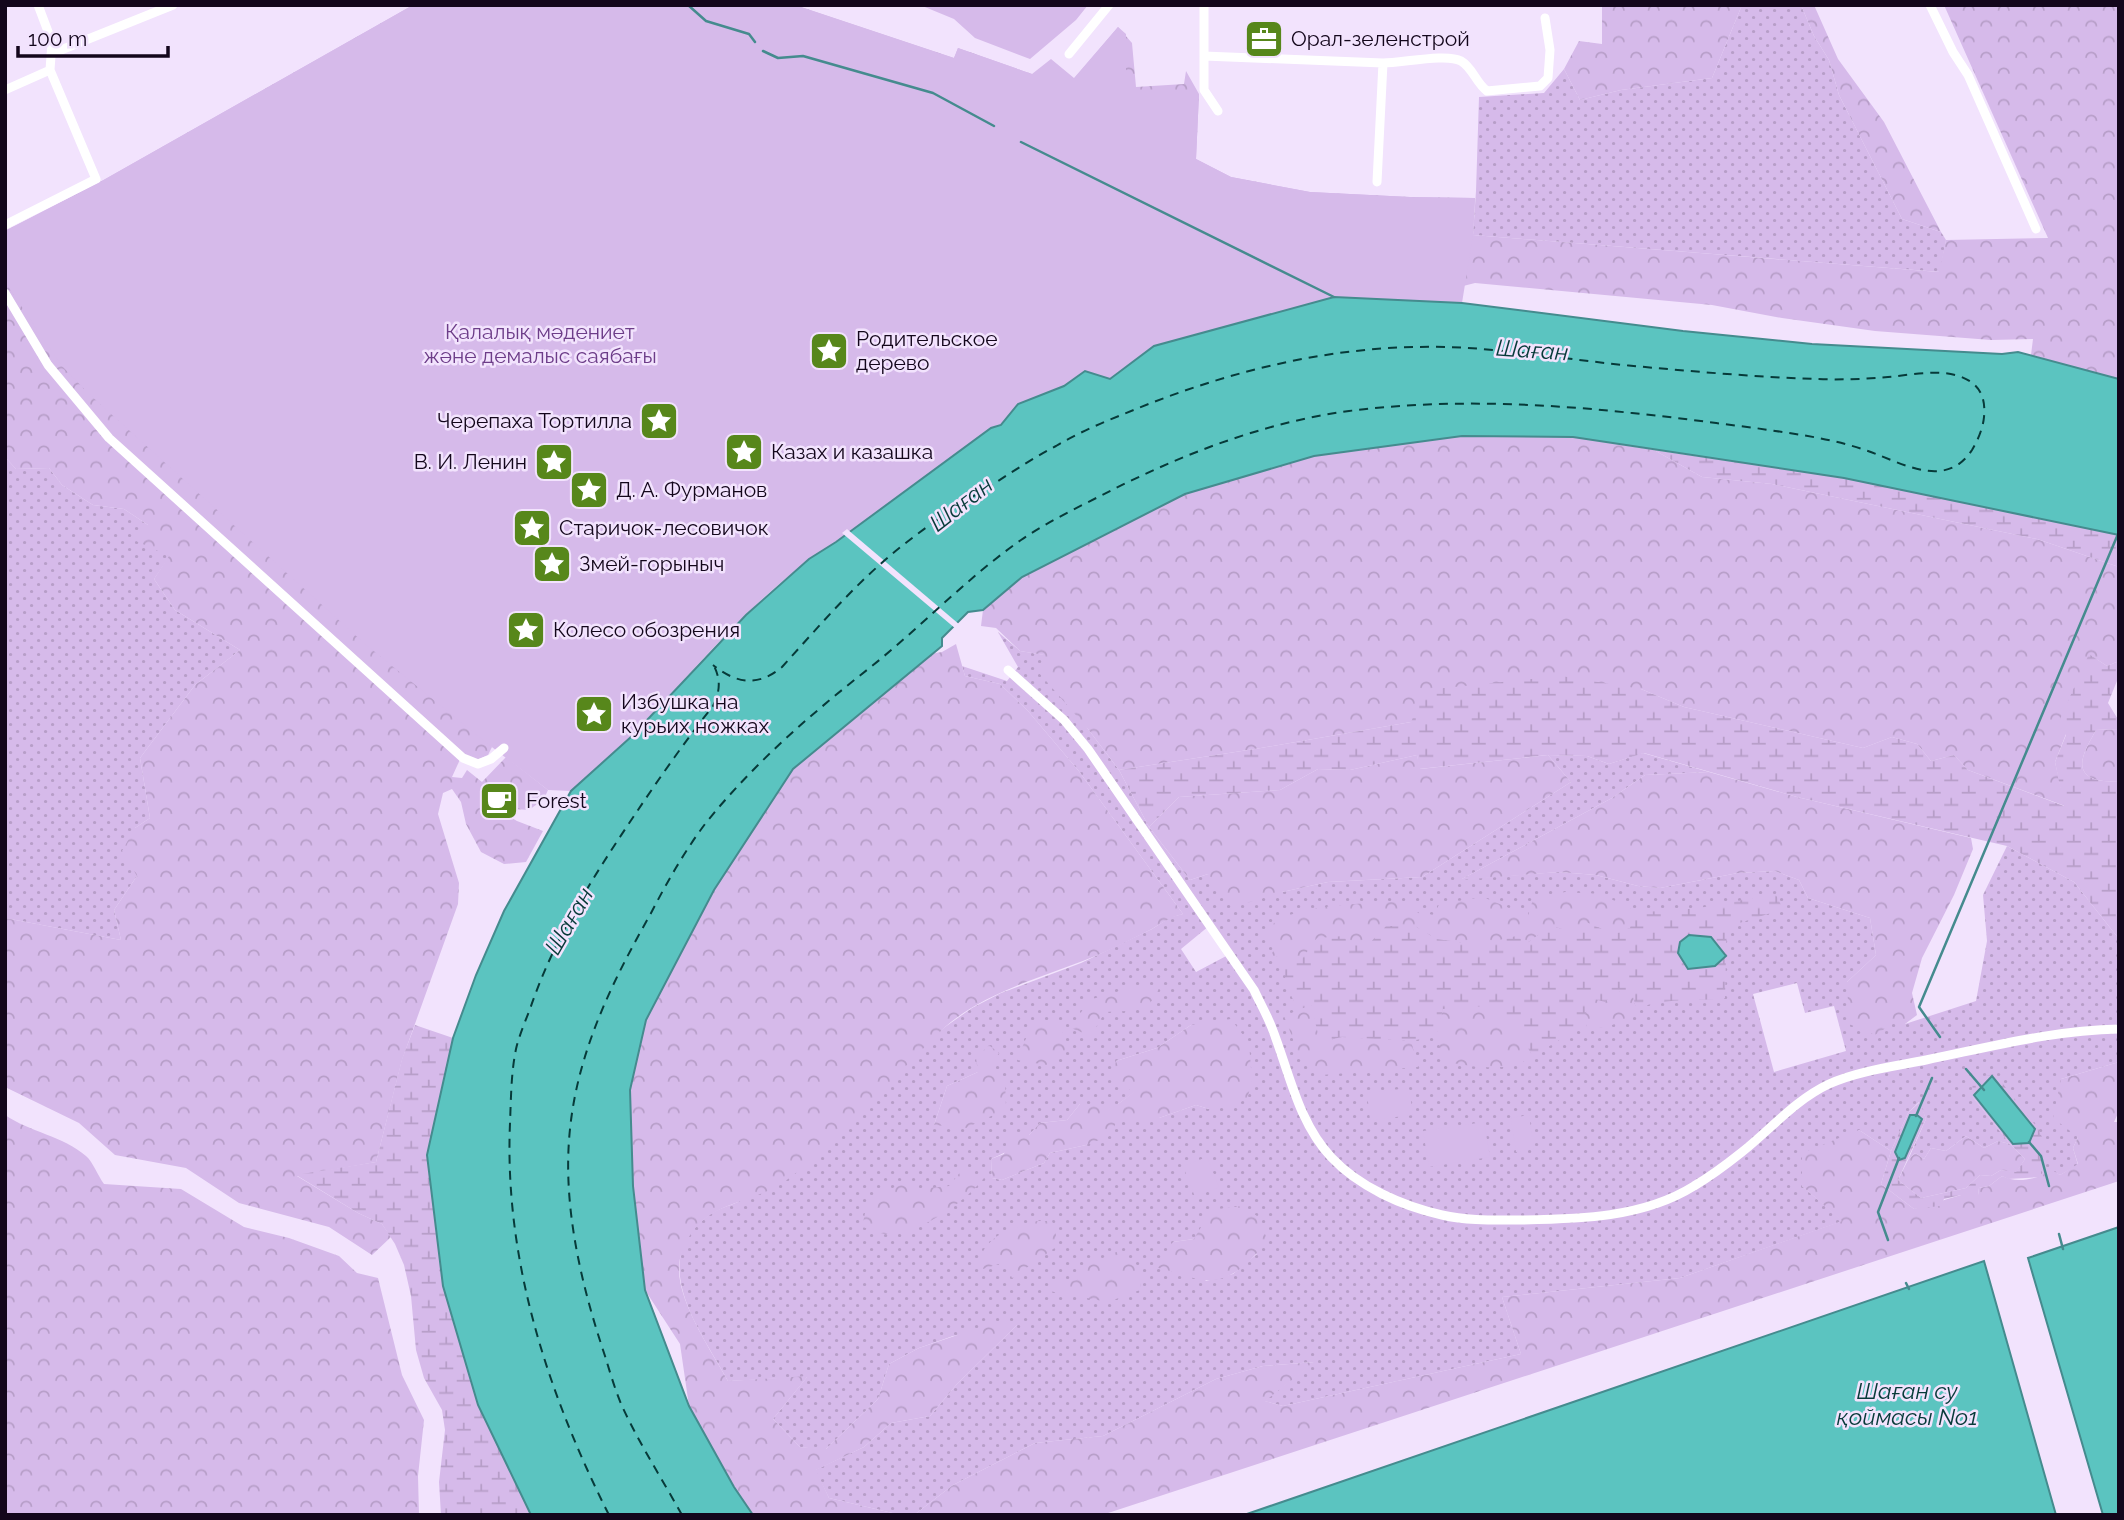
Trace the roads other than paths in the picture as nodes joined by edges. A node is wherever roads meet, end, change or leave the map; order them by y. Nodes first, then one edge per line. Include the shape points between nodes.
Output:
1 (38, 5) edge
2 (173, 5) edge
3 (1109, 5) edge
4 (1204, 5) edge
5 (1930, 5) edge
6 (1545, 18) dead end
7 (51, 54) junction
8 (1069, 54) dead end
9 (1204, 56) junction
10 (1382, 63) junction
11 (50, 70) junction
12 (5, 90) edge
13 (1218, 111) dead end
14 (1377, 182) dead end
15 (5, 225) edge
16 (2036, 229) dead end
17 (5, 293) edge
18 (1009, 670) dead end
19 (504, 748) dead end
20 (2119, 1029) edge

1 - 7 street via 52,42
2 - 7 street
3 - 8 street
4 - 9 street
5 - 16 street via 1968,75
6 - 10 street via 1548,78 1540,86 1487,91 1460,60 1447,57
7 - 11 street
9 - 10 street
9 - 13 street via 1204,90
10 - 14 street
11 - 12 street
11 - 15 street via 96,179
17 - 19 street via 48,365 109,438 463,758 478,764
18 - 20 street via 1064,720 1088,749 1254,990 1295,1094 1330,1156 1346,1172 1411,1206 1475,1221 1584,1217 1638,1209 1693,1187 1830,1084 2053,1034

